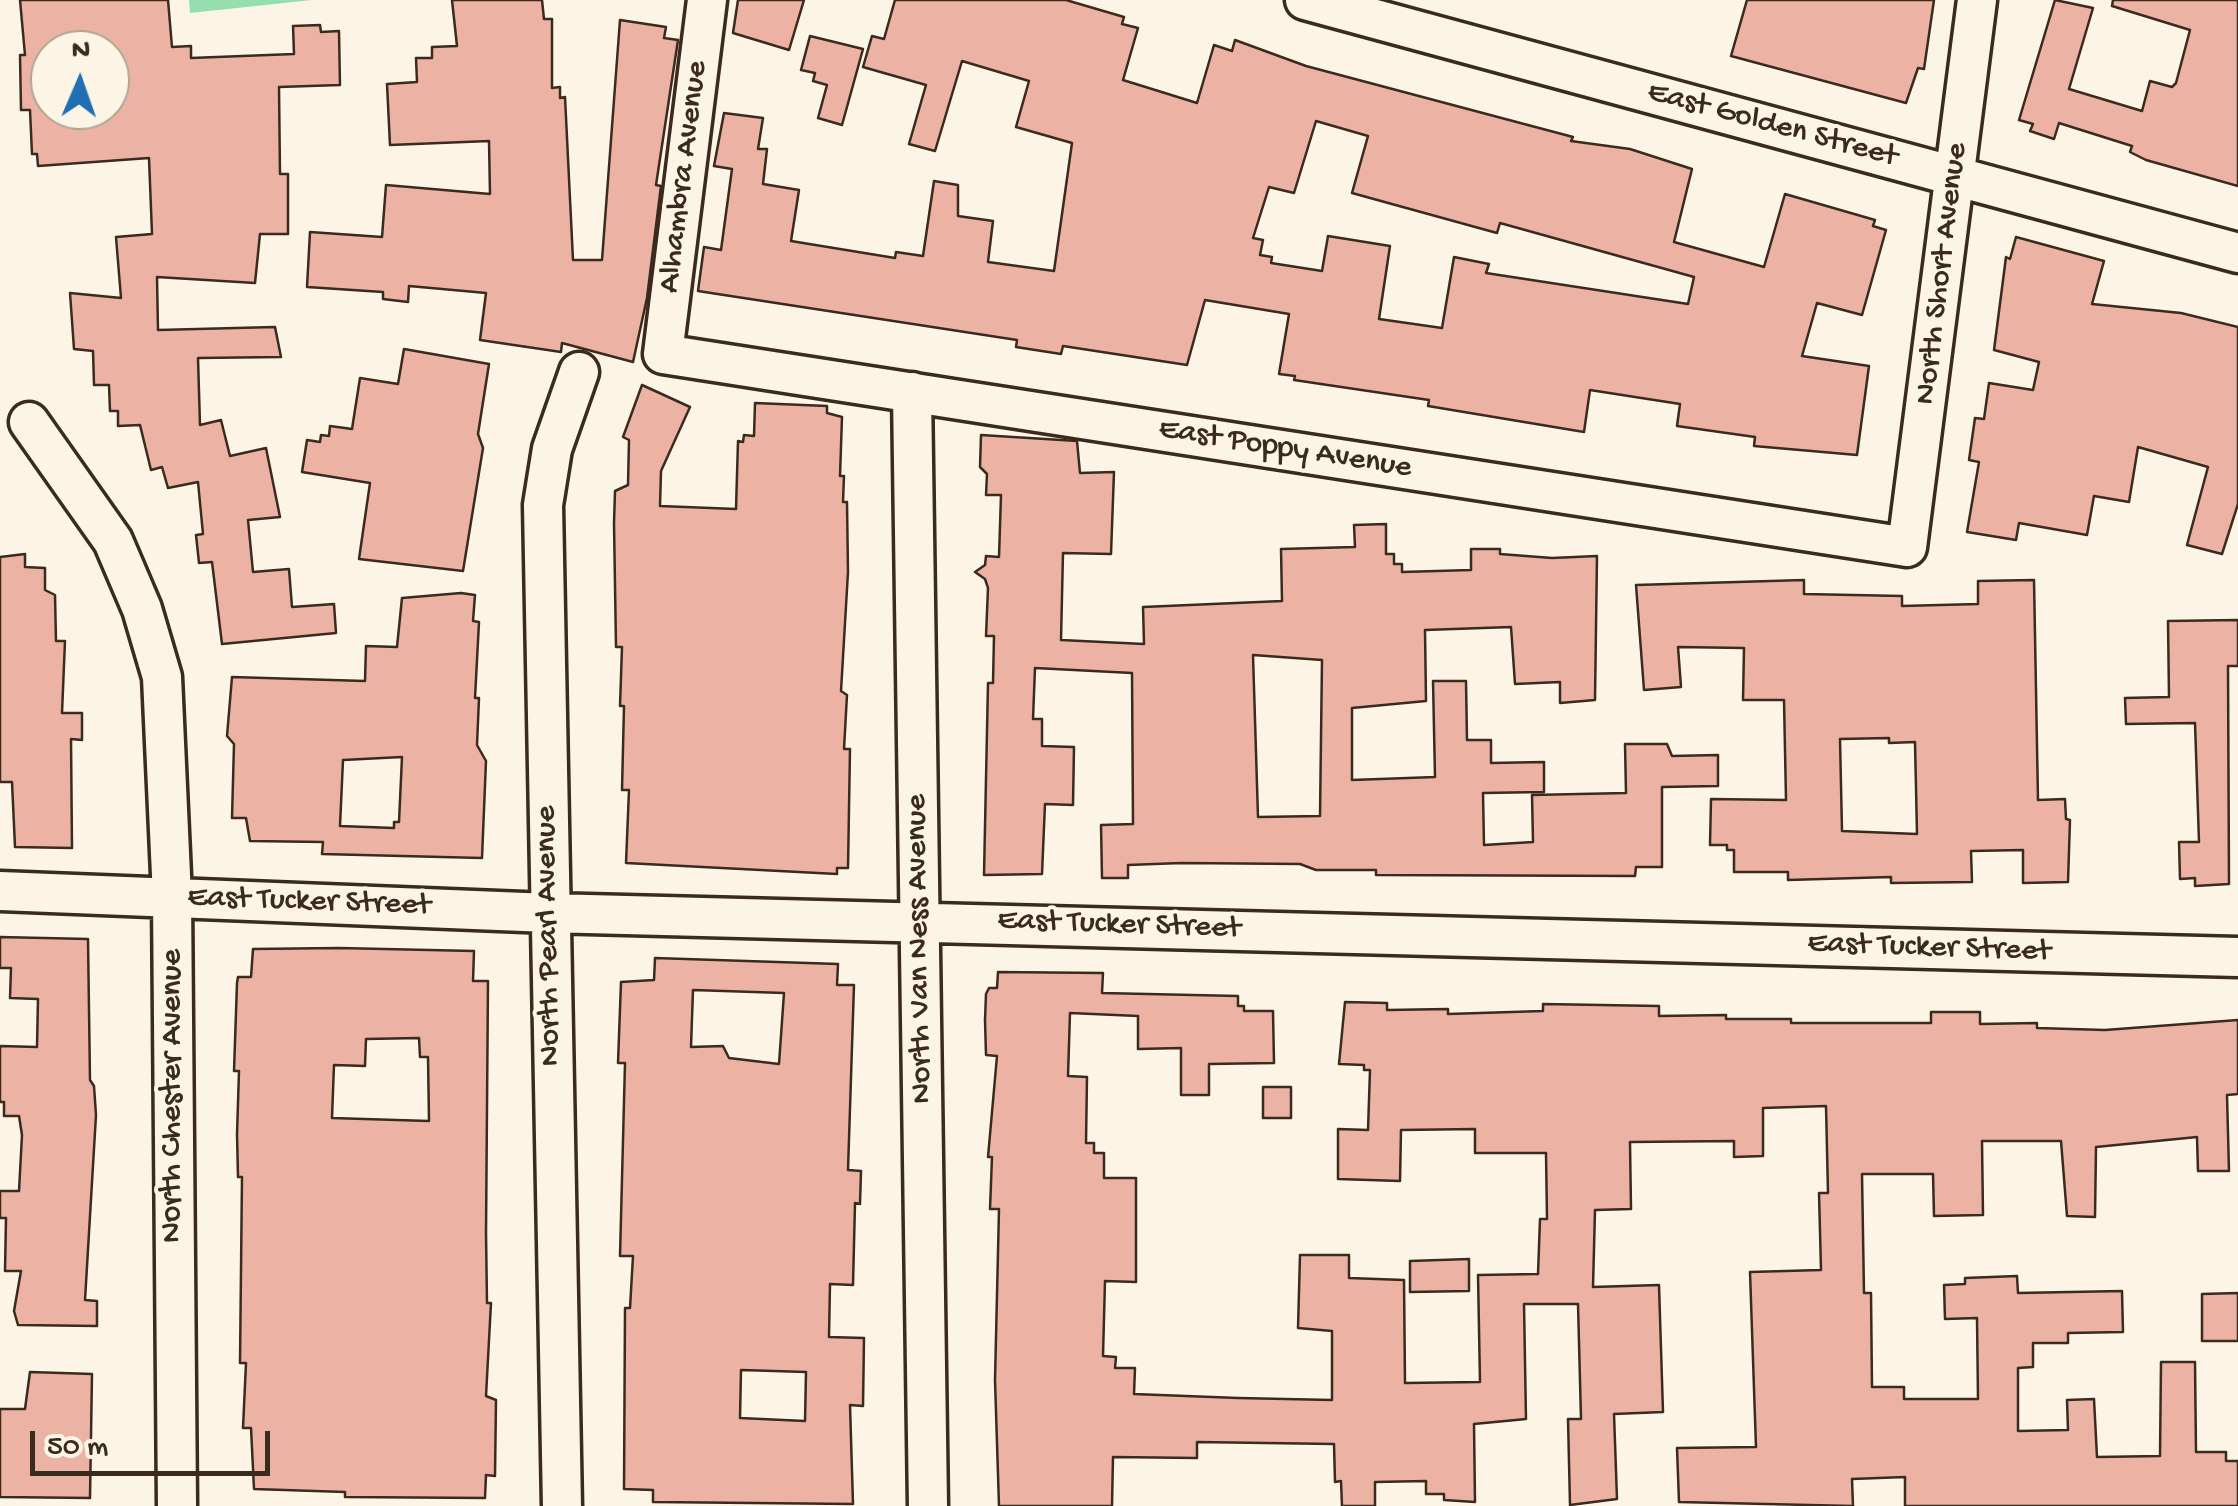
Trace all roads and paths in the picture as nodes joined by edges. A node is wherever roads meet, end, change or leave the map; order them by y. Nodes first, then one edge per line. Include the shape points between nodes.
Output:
1 (707, 0) edge
2 (1305, 0) edge
3 (1977, 0) edge
4 (1956, 176) junction
5 (2238, 253) edge
6 (662, 354) joint
7 (580, 372) dead end
8 (912, 392) junction
9 (29, 422) dead end
10 (1907, 547) joint
11 (0, 891) edge
12 (172, 897) junction
13 (549, 913) junction
14 (922, 921) junction
15 (2238, 957) edge
16 (176, 1506) edge
17 (562, 1506) edge
18 (928, 1506) edge

1 - 6 street, Alhambra Avenue
2 - 4 street, East Golden Street
3 - 4 street, North Short Avenue
4 - 5 street, East Golden Street
4 - 10 street, North Short Avenue
6 - 8 street, East Poppy Avenue
7 - 13 street, North Pearl Avenue via 552,449 543,505
8 - 10 street, East Poppy Avenue
8 - 14 street, North Van Ness Avenue
9 - 12 street, North Chester Avenue via 113,541 142,609 162,678
11 - 12 street, East Tucker Street
12 - 13 street, East Tucker Street
12 - 16 street, North Chester Avenue
13 - 14 street, East Tucker Street
13 - 17 street, North Pearl Avenue
14 - 15 street, East Tucker Street
14 - 18 street, North Van Ness Avenue

